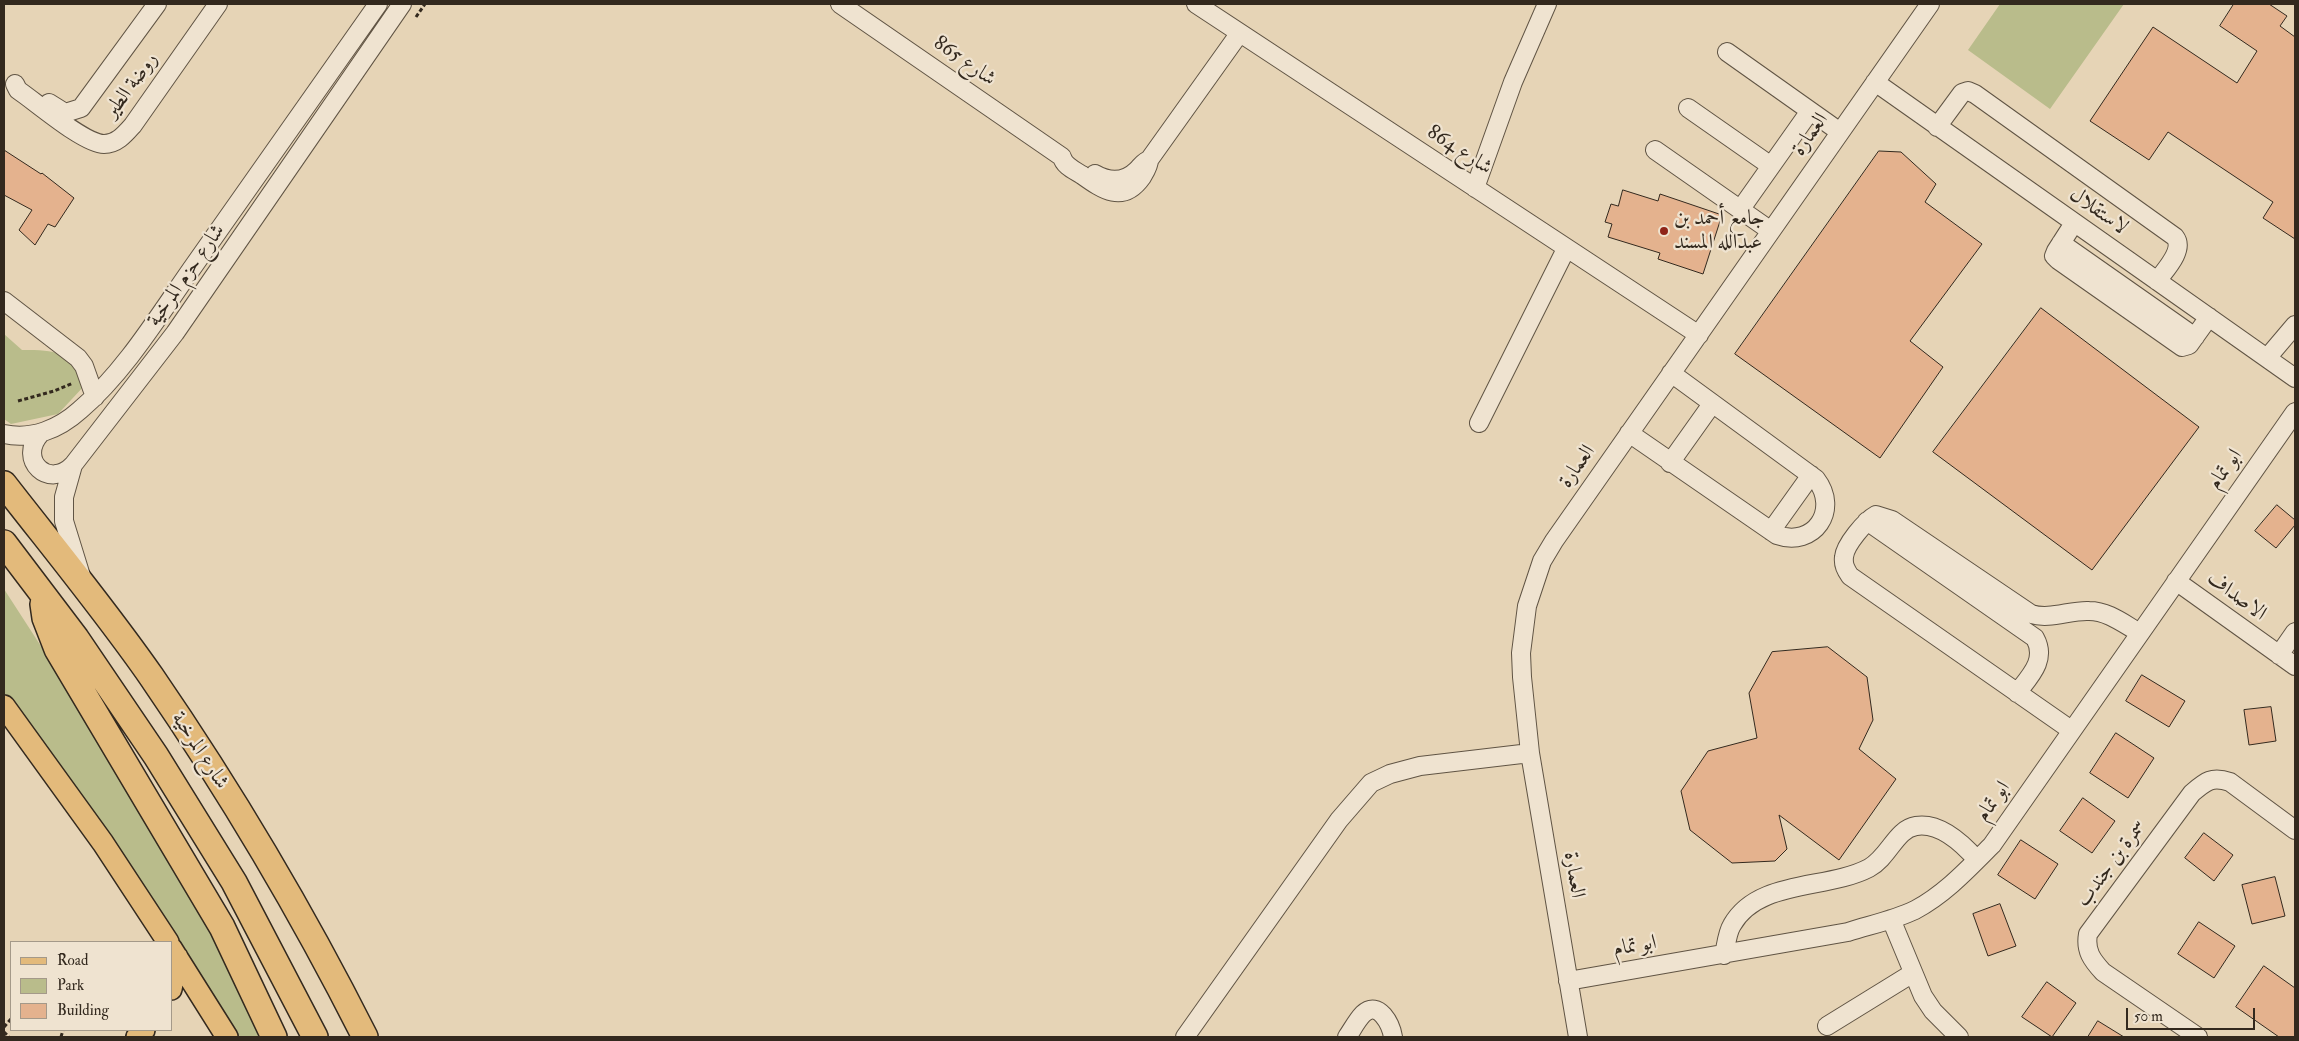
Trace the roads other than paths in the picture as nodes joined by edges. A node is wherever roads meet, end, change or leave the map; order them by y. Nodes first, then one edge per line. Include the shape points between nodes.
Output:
1 (157, 4) edge
2 (218, 4) edge
3 (378, 4) edge
4 (402, 4) edge
5 (840, 4) edge
6 (1196, 4) edge
7 (1547, 4) edge
8 (1930, 4) edge
9 (1239, 34) junction
10 (1727, 52) dead end
11 (10, 80) edge
12 (1875, 82) junction
13 (81, 108) junction
14 (1688, 108) dead end
15 (1810, 111) junction
16 (1937, 126) junction
17 (1840, 132) junction
18 (94, 142) junction
19 (1655, 150) dead end
20 (1771, 166) junction
21 (1475, 188) junction
22 (1740, 210) junction
23 (2074, 223) junction
24 (1771, 231) junction
25 (1566, 249) junction
26 (2157, 281) junction
27 (4, 301) edge
28 (2208, 317) junction
29 (2295, 325) edge
30 (1699, 335) junction
31 (2267, 358) junction
32 (1671, 372) junction
33 (2295, 378) edge
34 (95, 397) junction
35 (1712, 404) junction
36 (2295, 412) edge
37 (1478, 423) dead end
38 (1628, 433) junction
39 (4, 434) edge
40 (40, 434) junction
41 (1670, 463) junction
42 (73, 465) junction
43 (1811, 474) junction
44 (4, 484) edge
45 (1867, 521) junction
46 (1771, 531) junction
47 (4, 543) edge
48 (2176, 581) junction
49 (84, 586) junction
50 (42, 594) junction
51 (2040, 617) junction
52 (2295, 632) edge
53 (2140, 633) junction
54 (2029, 634) junction
55 (2279, 655) junction
56 (2295, 666) edge
57 (2017, 693) junction
58 (4, 706) edge
59 (2071, 730) junction
60 (1530, 753) junction
61 (2295, 830) edge
62 (1977, 860) junction
63 (1891, 919) junction
64 (167, 941) edge
65 (172, 949) edge
66 (1724, 955) junction
67 (1913, 973) junction
68 (1568, 981) junction
69 (1827, 1026) dead end
70 (227, 1037) edge
71 (274, 1037) edge
72 (315, 1037) edge
73 (364, 1037) edge
74 (1185, 1037) edge
75 (1347, 1037) edge
76 (1393, 1037) edge
77 (1578, 1037) edge
78 (1959, 1037) edge
79 (2198, 1037) edge

1 - 13 street, روضة الطير
2 - 18 street, روضة الطير via 123,137 103,144
3 - 34 street, شارع حزم المرخية via 156,318
4 - 42 street, شارع حزم المرخية via 175,333
5 - 9 street, شارع 865 via 1062,157 1110,180 1127,177 1149,160
6 - 9 street, شارع 864
7 - 21 street via 1513,82
8 - 12 street, العمارة
9 - 21 street, شارع 864
10 - 15 street
11 - 13 street, روضة الطير via 65,112
11 - 18 street, روضة الطير via 18,90
12 - 16 street, لاستقلال
12 - 17 street, العمارة
13 - 18 street via 85,126
14 - 20 street
15 - 17 street
15 - 20 street
16 - 23 street, لاستقلال
16 - 26 street via 1962,93 1976,94 2175,237 2179,248
17 - 24 street, العمارة
19 - 22 street
20 - 22 street
21 - 25 street, شارع 864
22 - 24 street
23 - 26 street, لاستقلال
23 - 28 street via 2055,254 2058,260 2182,348 2187,347
24 - 30 street, العمارة
25 - 30 street, شارع 864
25 - 37 street
26 - 28 street, لاستقلال
27 - 34 street via 78,358
28 - 31 street, لاستقلال
29 - 31 street
30 - 32 street, العمارة
31 - 33 street, لاستقلال
32 - 35 street
32 - 38 street, العمارة
34 - 40 street, شارع حزم المرخية via 68,420
35 - 41 street
35 - 43 street
36 - 48 street, ابو تمام
38 - 41 street
38 - 60 street, العمارة via 1554,541 1527,606 1521,654
39 - 40 street, شارع حزم المرخية
40 - 42 street via 31,449 32,458 42,472 59,474
41 - 46 street
42 - 49 street, شارع حزم المرخية via 64,497 64,521
43 - 46 street
43 - 46 street via 1826,499 1818,526 1799,537 1784,537
44 - 49 highway, شارع المرخية
45 - 51 street via 1880,515 1892,520 2019,608
45 - 54 street
45 - 57 street via 1846,550 1844,564 1850,576
47 - 50 highway, شارع المرخية
48 - 53 street, ابو تمام
48 - 55 street, الاصداف
49 - 73 highway, شارع المرخية via 151,676 273,867 328,964
50 - 71 highway via 45,618 57,649 218,919
50 - 72 highway, شارع المرخية via 120,701 218,856
51 - 53 street via 2079,611 2100,612
51 - 54 street
52 - 55 street
53 - 59 street, ابو تمام
54 - 57 street via 2038,644 2039,658
55 - 56 street, الاصداف
57 - 59 street
58 - 64 main road via 103,843
59 - 62 street, ابو تمام via 1992,845
60 - 68 street, العمارة
60 - 74 street via 1420,766 1371,783 1339,820
61 - 79 street, سمرة بن جندب via 2230,782 2218,778 2205,782 2192,793 2088,934 2086,945 2089,953 2103,972
62 - 63 street, ابو تمام via 1937,895 1914,910
62 - 66 street via 1964,846 1939,831 1923,825 1908,828 1901,832 1885,855 1869,867 1774,893 1753,902 1731,927
63 - 66 street, ابو تمام via 1839,934
63 - 67 street
65 - 70 main road
66 - 68 street, ابو تمام
67 - 69 street
67 - 78 street via 1933,1011
68 - 77 street, العمارة
75 - 76 street via 1364,1014 1373,1010 1387,1019

